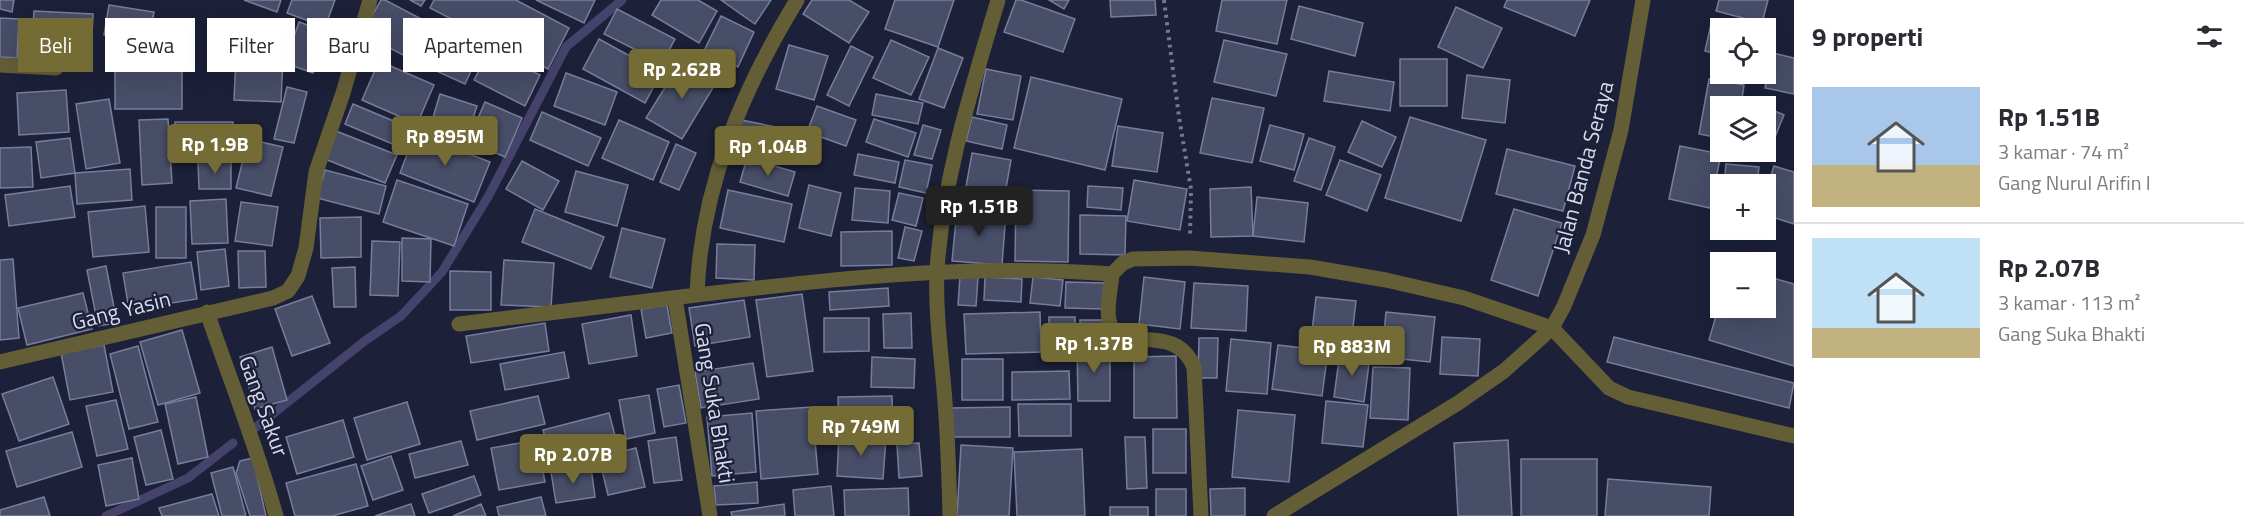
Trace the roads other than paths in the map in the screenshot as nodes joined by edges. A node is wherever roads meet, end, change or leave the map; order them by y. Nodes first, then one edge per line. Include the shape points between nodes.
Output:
1 (370, 0) edge
2 (797, 0) edge
3 (998, 0) edge
4 (1643, 0) edge
5 (0, 64) edge
6 (18, 65) edge
7 (937, 272) junction
8 (1112, 274) junction
9 (698, 294) junction
10 (675, 298) junction
11 (207, 312) junction
12 (459, 324) dead end
13 (1552, 328) junction
14 (0, 362) edge
15 (1794, 436) edge
16 (276, 516) edge
17 (710, 516) edge
18 (950, 516) edge
19 (1201, 516) edge
20 (1274, 516) edge

1 - 11 street, Gang Yasin via 316,172 306,248 298,276 288,291 273,298
2 - 9 street, Gang Suka Bhakti via 728,137 713,185 699,258
3 - 7 street via 955,153
4 - 13 street, Jalan Banda Seraya via 1621,130 1593,235
5 - 6 street
7 - 8 street via 1006,269
7 - 9 street
7 - 18 street
8 - 13 street via 1133,259 1189,258 1310,267 1464,298
8 - 19 street via 1109,320 1113,330 1127,338 1178,345 1194,367
9 - 10 street
10 - 12 street
10 - 17 street, Gang Suka Bhakti
11 - 14 street, Gang Yasin
11 - 16 street, Gang Sakur
13 - 15 street via 1610,388 1628,397
13 - 20 street, Jalan Banda Seraya via 1504,371 1458,403

